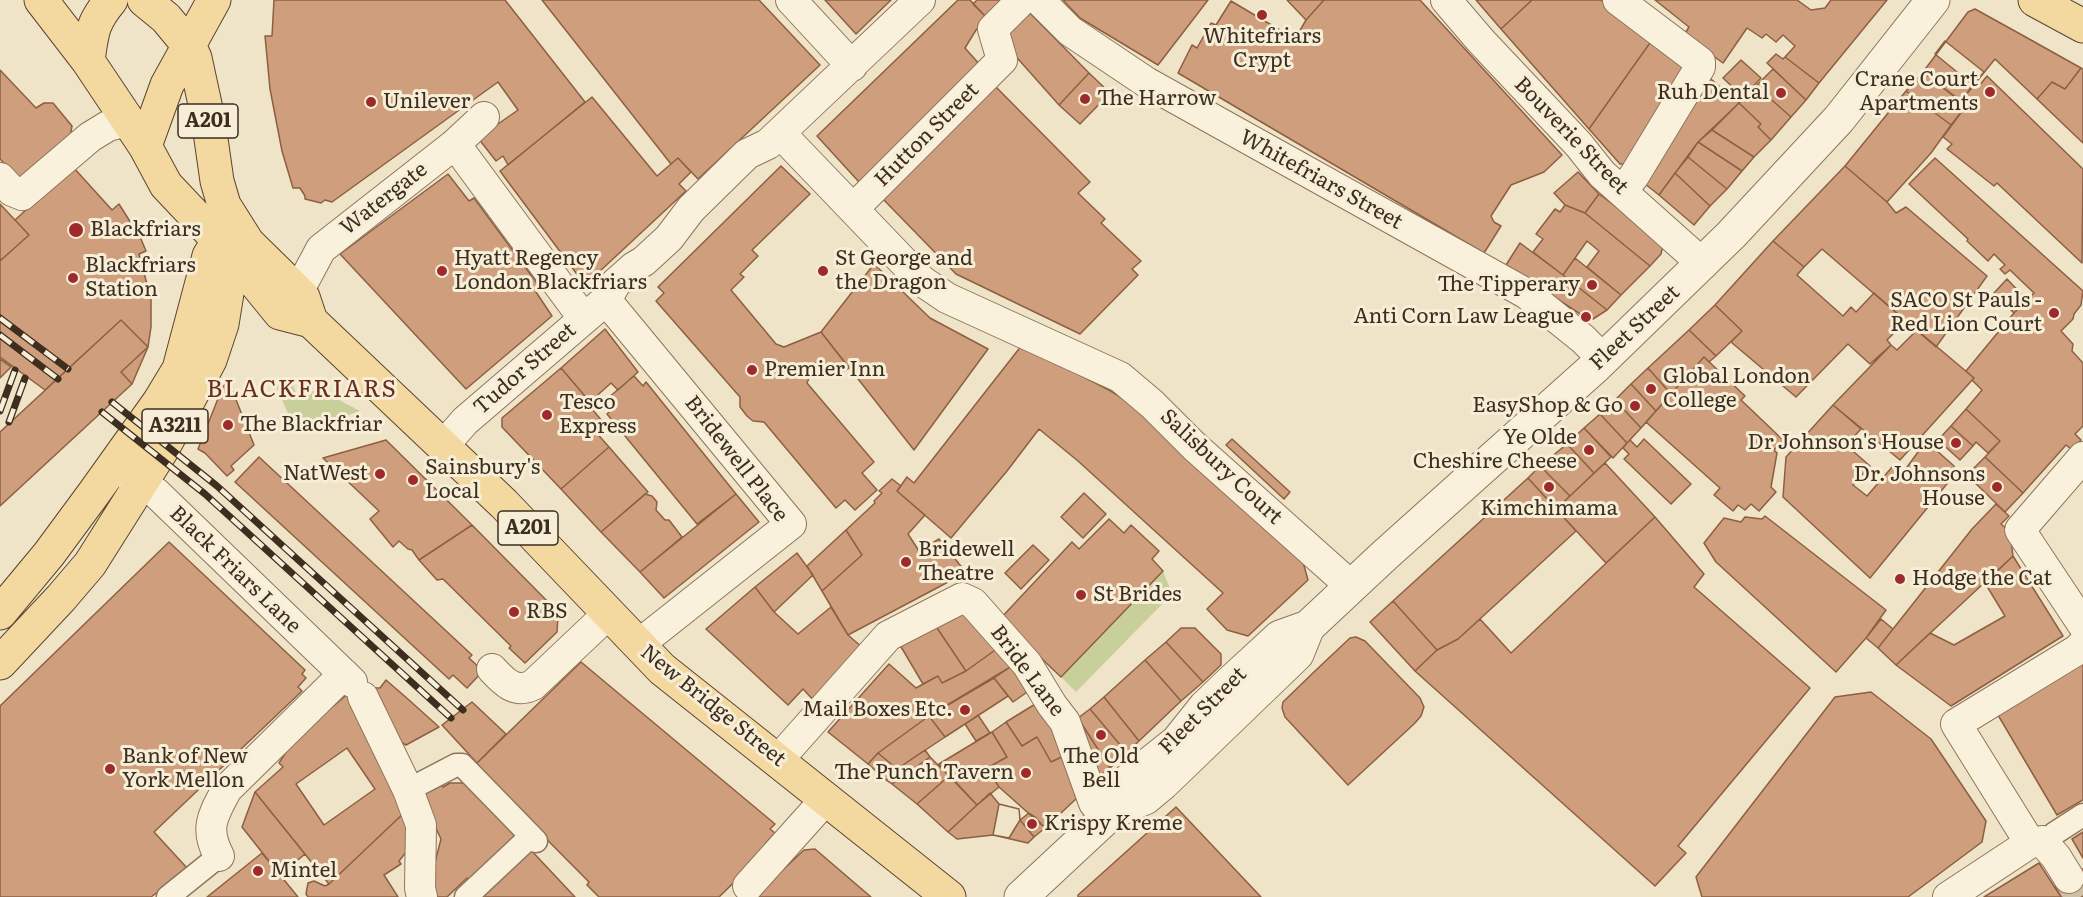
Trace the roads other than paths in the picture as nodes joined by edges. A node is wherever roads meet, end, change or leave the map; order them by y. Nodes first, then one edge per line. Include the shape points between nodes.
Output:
1 (41, 0) edge
2 (111, 0) edge
3 (144, 0) edge
4 (214, 0) edge
5 (790, 0) edge
6 (920, 0) edge
7 (1022, 0) edge
8 (1040, 0) edge
9 (1446, 0) edge
10 (1618, 0) edge
11 (1933, 0) edge
12 (2035, 0) edge
13 (2083, 26) edge
14 (190, 47) junction
15 (88, 61) junction
16 (852, 66) junction
17 (484, 117) dead end
18 (137, 134) junction
19 (774, 138) junction
20 (455, 144) junction
21 (0, 178) edge
22 (1622, 191) junction
23 (853, 209) junction
24 (231, 231) junction
25 (1702, 264) junction
26 (298, 292) junction
27 (607, 298) junction
28 (584, 319) junction
29 (312, 321) junction
30 (1603, 359) junction
31 (444, 445) junction
32 (2083, 457) edge
33 (113, 465) junction
34 (141, 482) junction
35 (1351, 586) junction
36 (0, 613) edge
37 (608, 614) junction
38 (2083, 625) edge
39 (2083, 644) edge
40 (638, 645) junction
41 (0, 663) edge
42 (492, 669) dead end
43 (353, 684) junction
44 (778, 760) junction
45 (408, 790) junction
46 (826, 799) junction
47 (1110, 814) junction
48 (2083, 815) edge
49 (2043, 838) junction
50 (219, 856) joint
51 (2069, 878) tunnel mouth
52 (748, 886) dead end
53 (168, 897) edge
54 (422, 897) edge
55 (466, 897) edge
56 (949, 897) edge
57 (1021, 897) edge
58 (1948, 897) edge

1 - 15 main road, A201
2 - 15 main road via 93,26
3 - 14 main road, A201 via 166,18
4 - 14 main road
5 - 16 street
6 - 16 street, Tudor Street
7 - 23 street, Hutton Street via 993,29 1002,60
8 - 30 street, Whitefriars Street via 1070,32 1146,82 1527,294
9 - 22 street, Bouverie Street via 1602,174
10 - 22 street via 1700,62
11 - 25 street, Fleet Street via 1839,119
12 - 13 main road
14 - 18 main road
14 - 24 main road, A201
15 - 18 main road, A201
16 - 19 street, Tudor Street
17 - 20 street, Watergate
18 - 21 street via 108,126 22,195
18 - 24 main road, New Bridge Street / A201 via 166,185
19 - 23 street, Salisbury Court
19 - 27 street, Tudor Street via 760,167 633,289 625,295
20 - 26 street, Watergate via 321,249
20 - 28 street
22 - 25 street, Bouverie Street
23 - 35 street, Salisbury Court via 922,281 947,298 1120,377
24 - 26 main road, New Bridge Street / A201
24 - 29 main road, New Bridge Street / A201 via 280,313
24 - 33 main road, A3211 via 209,256 179,369
24 - 34 main road, A3211 via 222,324 210,360
25 - 30 street, Fleet Street
26 - 29 main road, New Bridge Street / A201
27 - 28 street, Tudor Street
27 - 40 street, Bridewell Place via 791,524
28 - 31 street, Tudor Street via 465,421
29 - 31 main road, New Bridge Street / A201
30 - 35 street, Fleet Street
31 - 37 main road, New Bridge Street / A201
32 - 38 street via 2020,530
33 - 34 street, Black Friars Lane
33 - 36 main road, A3211 via 49,554
34 - 41 main road, A3211 via 90,564
34 - 43 street, Black Friars Lane
35 - 47 street, Fleet Street via 1308,627 1280,637 1230,683 1177,742 1128,781
37 - 40 main road, New Bridge Street / A201
37 - 42 street via 534,685 518,689
39 - 49 street via 1956,724
40 - 44 main road, New Bridge Street / A201 via 662,669
43 - 45 street, Black Friars Lane
43 - 50 street via 227,789 210,828 211,842
44 - 46 main road, New Bridge Street / A201
44 - 47 street, Bride Lane via 888,636 962,598 973,603 1027,664 1065,722 1094,803
45 - 54 street, Black Friars Lane via 421,825
45 - 55 street via 462,765 533,838
46 - 52 street
46 - 56 main road, New Bridge Street / A201
47 - 57 street, Fleet Street
48 - 49 street
49 - 51 street
49 - 58 street
50 - 53 street

